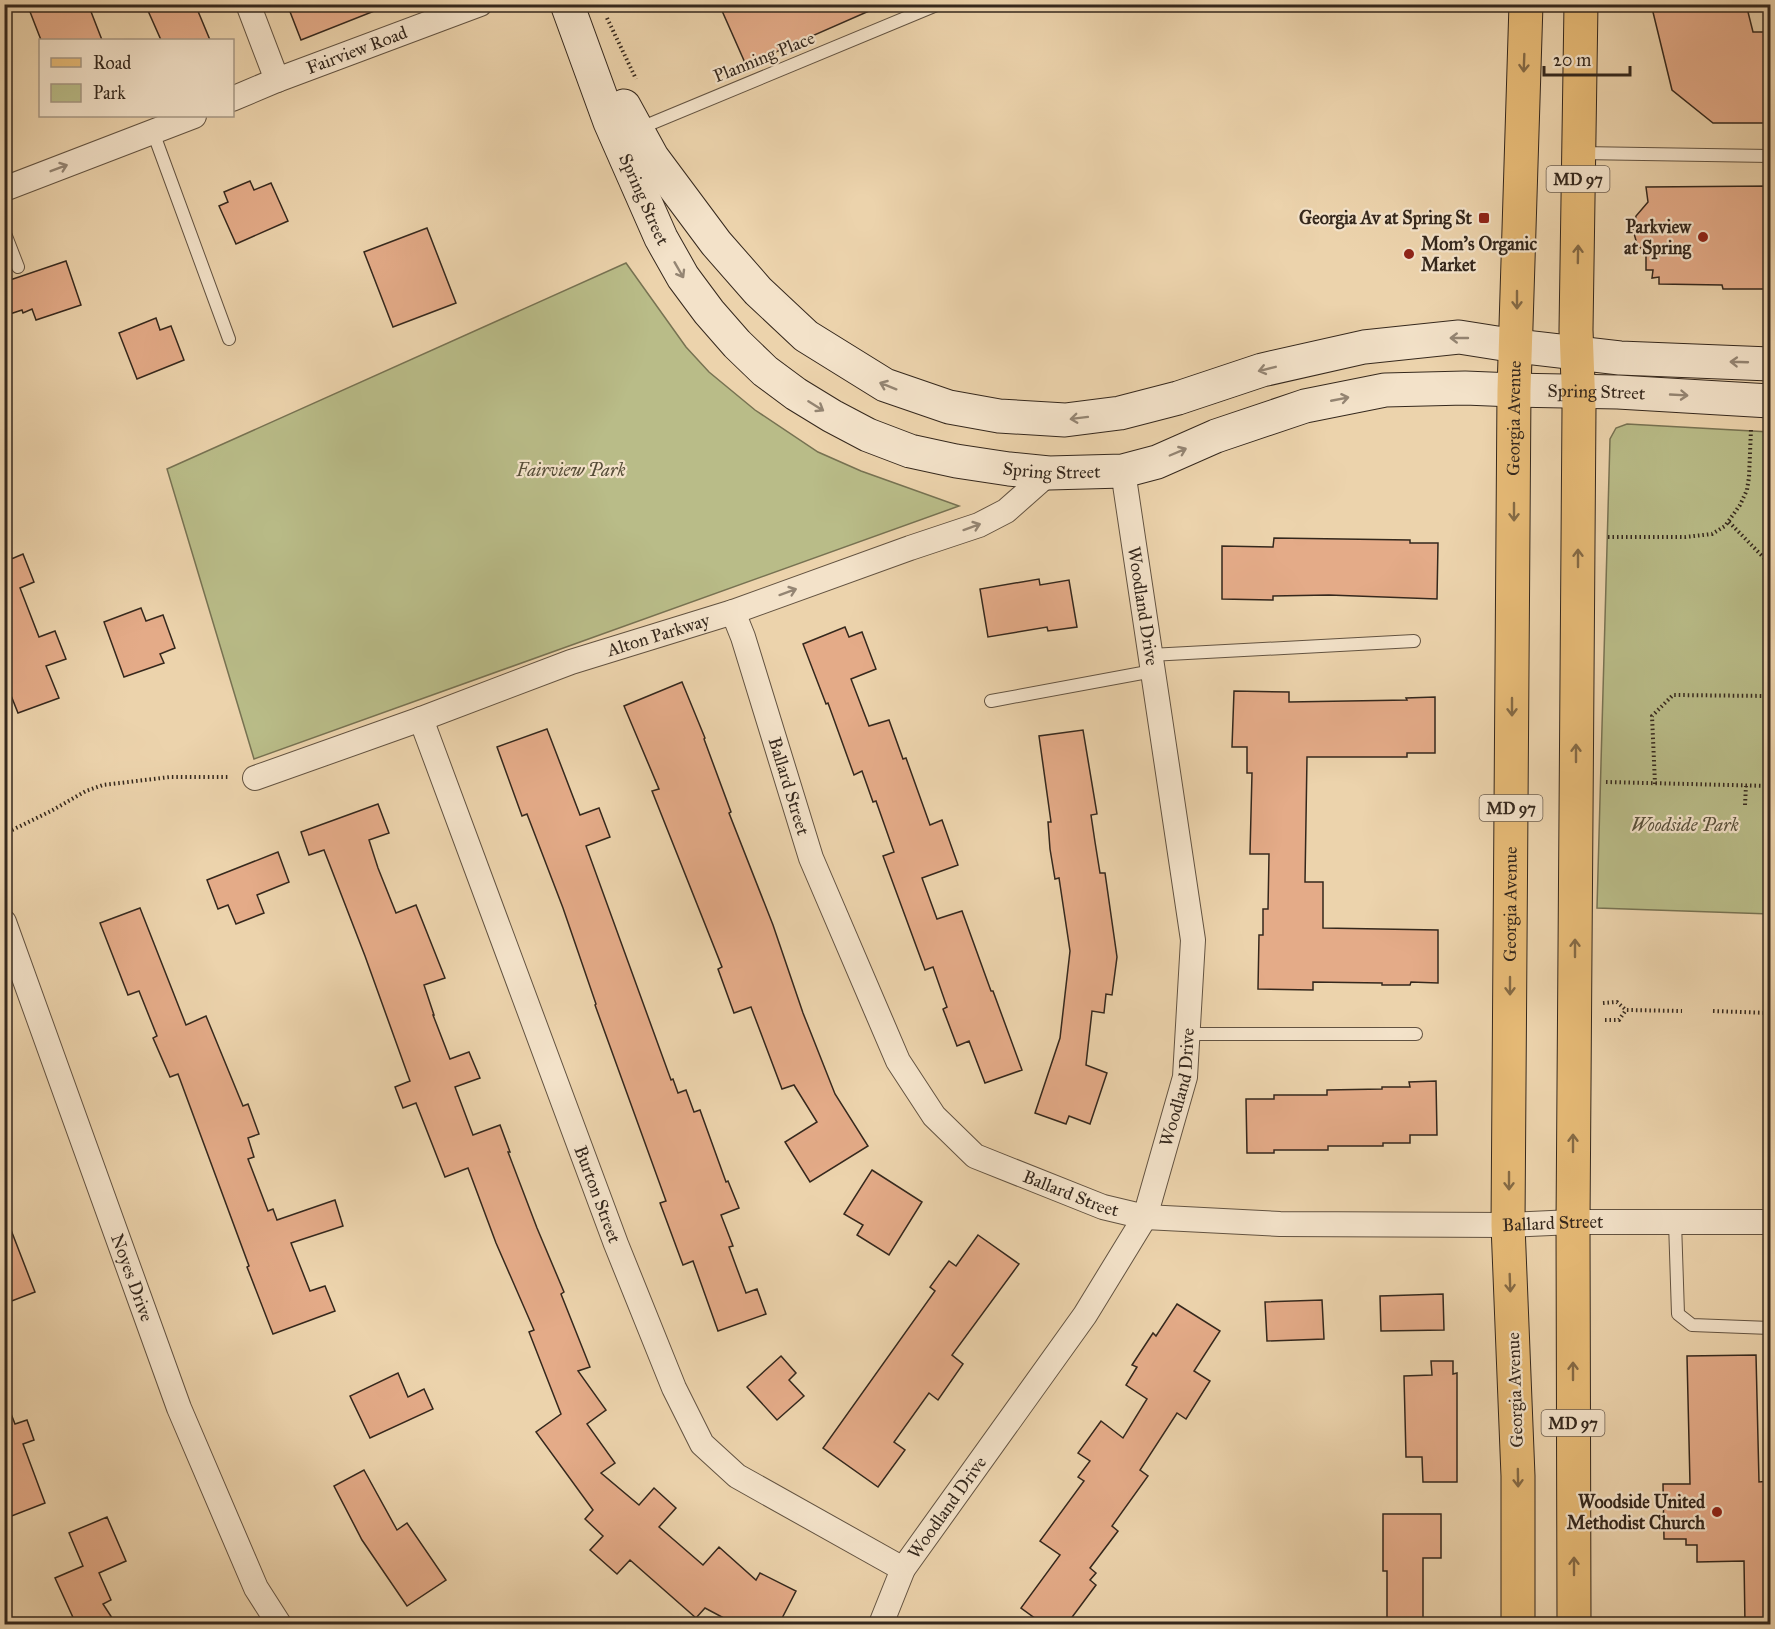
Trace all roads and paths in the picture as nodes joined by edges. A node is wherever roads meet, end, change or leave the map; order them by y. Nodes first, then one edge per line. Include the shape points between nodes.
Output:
1 (248, 4) edge
2 (480, 4) edge
3 (567, 4) edge
4 (574, 4) edge
5 (939, 4) edge
6 (1526, 4) edge
7 (1581, 4) edge
8 (606, 14) dead end
9 (277, 80) junction
10 (234, 98) edge
11 (191, 117) edge
12 (648, 125) junction
13 (153, 132) junction
14 (1579, 153) junction
15 (1770, 156) edge
16 (4, 189) edge
17 (4, 231) edge
18 (18, 267) dead end
19 (229, 339) dead end
20 (1516, 346) junction
21 (1577, 354) junction
22 (1770, 363) edge
23 (1514, 390) junction
24 (1579, 391) junction
25 (1761, 411) edge
26 (1123, 471) junction
27 (1049, 473) junction
28 (1729, 522) junction
29 (1607, 537) dead end
30 (1770, 564) edge
31 (1770, 600) edge
32 (734, 612) junction
33 (1414, 641) dead end
34 (1768, 657) edge
35 (1152, 663) junction
36 (1768, 696) junction
37 (991, 701) dead end
38 (421, 718) junction
39 (255, 778) joint
40 (1606, 782) dead end
41 (1655, 783) junction
42 (1746, 786) junction
43 (1770, 786) edge
44 (1745, 805) dead end
45 (4, 834) edge
46 (4, 922) edge
47 (1602, 1003) dead end
48 (1626, 1011) junction
49 (1683, 1011) dead end
50 (1713, 1011) dead end
51 (1770, 1013) edge
52 (1602, 1020) dead end
53 (1187, 1034) junction
54 (1416, 1034) dead end
55 (1145, 1217) junction
56 (1572, 1222) junction
57 (1675, 1222) junction
58 (1770, 1222) edge
59 (1508, 1225) junction
60 (1770, 1328) edge
61 (903, 1569) junction
62 (279, 1624) edge
63 (881, 1624) edge
64 (1518, 1624) edge
65 (1574, 1624) edge

1 - 9 street
2 - 9 street, Fairview Road
3 -> 27 main road, Spring Street via 610,122 661,238 683,277 737,344 796,394 868,435 910,451 956,461
4 - 12 main road, Spring Street via 604,70
5 - 12 lane, Planning Place
6 -> 20 main road, Georgia Avenue / MD 97
7 - 14 main road, MD 97
8 - 12 path via 634,74
9 - 10 street, Fairview Road
11 - 13 street
20 -> 12 main road, Spring Street via 1460,337 1364,347 1262,370 1120,413 1065,420 999,416 949,406 885,385 806,336 758,291 716,243 652,157
16 -> 13 street
13 - 19 lane
14 - 15 lane
21 -> 14 main road, MD 97
17 - 18 lane
20 - 21 main road, Spring Street
20 - 23 main road, Georgia Avenue / MD 97
22 -> 21 main road, Spring Street
21 - 24 main road, MD 97
23 - 24 main road, Spring Street
26 -> 23 main road, Spring Street via 1305,406 1385,390
23 -> 59 main road, Georgia Avenue / MD 97
24 -> 25 main road, Spring Street via 1618,392
56 -> 24 main road, MD 97
25 - 28 path via 1749,453 1747,490
26 - 27 main road, Spring Street
26 - 35 street, Woodland Drive
32 -> 27 street, Alton Parkway via 979,525 1006,511
28 - 29 path via 1712,534
28 - 30 path
31 - 34 path via 1766,605
32 - 38 street, Alton Parkway via 571,662
32 - 55 street, Ballard Street via 811,858 898,1061 934,1116 975,1156 1103,1207
33 - 35 lane
34 - 36 path
35 - 37 lane
35 - 53 street, Woodland Drive via 1193,940
36 - 41 path via 1673,695 1652,716
36 - 43 path
38 - 39 street, Alton Parkway
38 - 61 street, Burton Street via 616,1244 674,1388 702,1444 737,1476
39 - 45 path via 179,777 103,785
40 - 41 path
41 - 42 path
42 - 43 path
42 - 44 path
46 - 62 street, Noyes Drive via 179,1408 256,1588
47 - 48 path via 1617,1002
48 - 49 path
48 - 52 path via 1619,1020
50 - 51 path
53 - 54 lane
53 - 55 street, Woodland Drive via 1185,1077
55 - 59 street, Ballard Street via 1281,1224
55 - 61 street, Woodland Drive via 1085,1315
56 - 57 street, Ballard Street
56 - 59 street, Ballard Street
65 -> 56 main road, MD 97
57 - 58 street, Ballard Street
57 - 60 lane via 1678,1314 1692,1325
59 -> 64 main road, Georgia Avenue / MD 97 via 1518,1476
61 - 63 street, Woodland Drive

